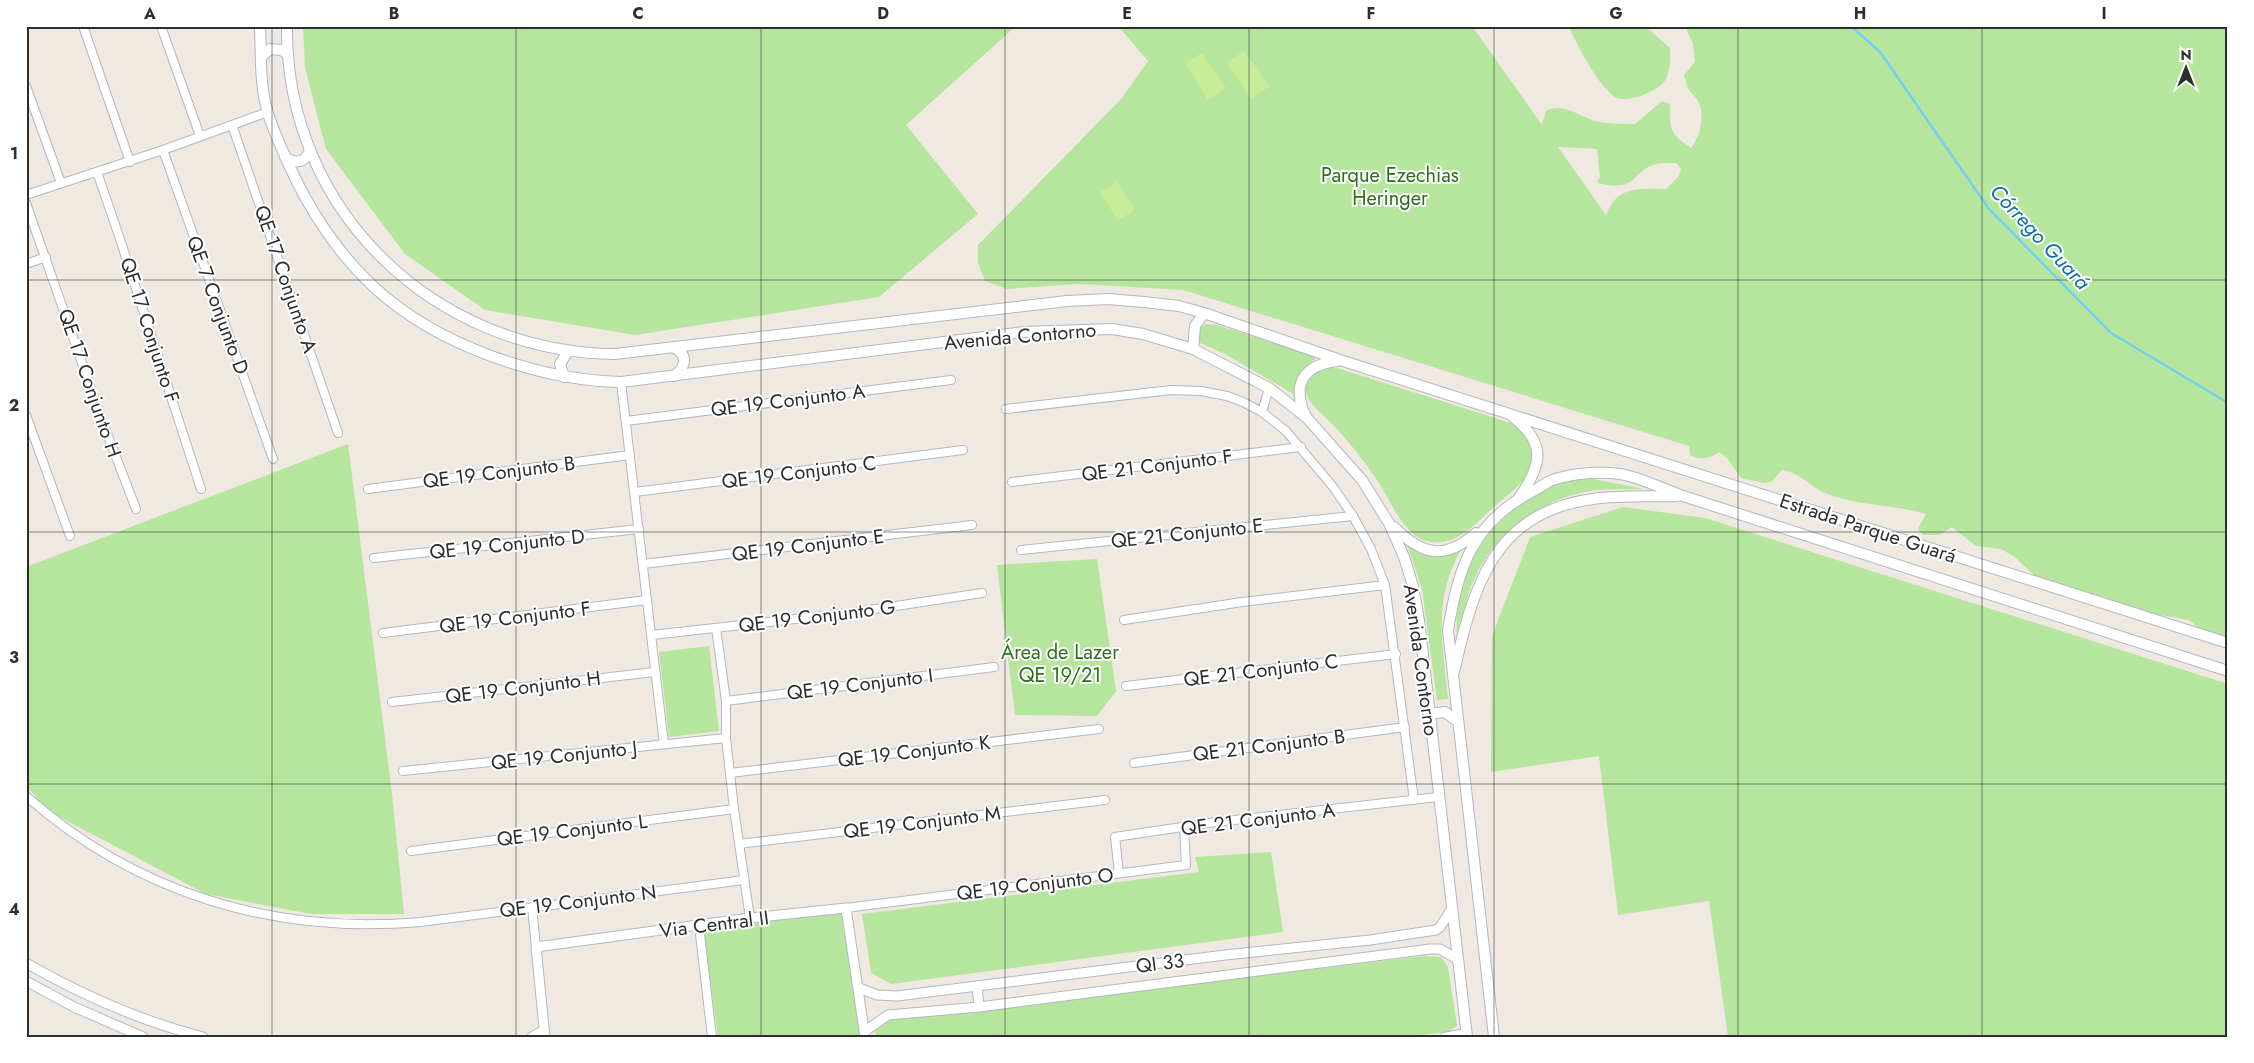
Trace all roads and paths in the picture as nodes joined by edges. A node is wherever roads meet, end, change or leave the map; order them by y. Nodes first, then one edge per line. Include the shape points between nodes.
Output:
1 (84, 26) edge
2 (161, 26) edge
3 (260, 26) edge
4 (287, 26) edge
5 (287, 54) junction
6 (261, 57) junction
7 (26, 86) edge
8 (268, 112) junction
9 (232, 125) junction
10 (200, 136) junction
11 (310, 149) junction
12 (163, 150) junction
13 (285, 157) junction
14 (130, 162) junction
15 (97, 172) junction
16 (61, 183) junction
17 (26, 196) edge
18 (26, 202) edge
19 (46, 258) junction
20 (26, 264) edge
21 (1204, 313) junction
22 (675, 348) junction
23 (1193, 349) junction
24 (568, 350) junction
25 (1340, 360) junction
26 (674, 376) junction
27 (564, 377) junction
28 (951, 380) dead end
29 (621, 382) junction
30 (1269, 388) junction
31 (1006, 409) dead end
32 (1262, 412) junction
33 (1508, 413) junction
34 (26, 415) edge
35 (1307, 418) junction
36 (626, 421) junction
37 (338, 433) dead end
38 (1301, 447) junction
39 (963, 450) dead end
40 (630, 455) junction
41 (273, 459) dead end
42 (1012, 482) dead end
43 (201, 488) dead end
44 (368, 488) dead end
45 (635, 492) junction
46 (1683, 496) junction
47 (1518, 498) junction
48 (136, 509) dead end
49 (1353, 516) junction
50 (1389, 523) junction
51 (1487, 524) junction
52 (972, 525) dead end
53 (639, 529) junction
54 (70, 536) dead end
55 (1020, 550) dead end
56 (374, 558) dead end
57 (643, 564) junction
58 (1385, 585) junction
59 (982, 593) dead end
60 (647, 600) junction
61 (1124, 620) dead end
62 (716, 628) junction
63 (382, 633) dead end
64 (652, 635) junction
65 (2228, 643) edge
66 (1396, 654) junction
67 (994, 666) dead end
68 (2228, 671) edge
69 (654, 672) junction
70 (1452, 682) junction
71 (1126, 686) dead end
72 (726, 701) junction
73 (392, 702) dead end
74 (1428, 714) junction
75 (1458, 721) junction
76 (1405, 727) junction
77 (1099, 729) dead end
78 (726, 738) junction
79 (664, 744) junction
80 (1134, 763) dead end
81 (402, 772) dead end
82 (730, 773) junction
83 (26, 796) edge
84 (1438, 797) junction
85 (1104, 800) dead end
86 (1414, 800) junction
87 (734, 809) junction
88 (1184, 827) junction
89 (739, 844) junction
90 (411, 851) dead end
91 (1119, 873) junction
92 (744, 880) junction
93 (532, 907) junction
94 (846, 908) junction
95 (1451, 910) junction
96 (750, 918) junction
97 (699, 926) junction
98 (1370, 940) junction
99 (536, 947) junction
100 (1371, 956) junction
101 (1457, 959) junction
102 (26, 963) edge
103 (26, 981) edge
104 (977, 986) junction
105 (859, 988) junction
106 (979, 1007) junction
107 (544, 1033) edge
108 (865, 1034) edge
109 (1466, 1035) edge
110 (143, 1037) edge
111 (203, 1037) edge
112 (532, 1037) edge
113 (712, 1037) edge
114 (1444, 1037) edge
115 (1494, 1037) edge

1 - 14 street
2 - 10 street
3 - 6 main road, Avenida Contorno
4 - 5 main road, Avenida Contorno
5 - 6 main road via 270,49
5 - 11 main road, Avenida Contorno via 295,99
6 - 8 main road, Avenida Contorno
7 - 16 street
8 - 9 street
8 - 13 main road, Avenida Contorno
9 - 10 street
9 - 37 street, QE 17 Conjunto A
10 - 12 street
11 - 13 main road via 302,161 295,162
11 - 24 main road, Avenida Contorno via 337,203 360,233 386,262 426,295 489,330 532,344
12 - 14 street
12 - 41 street, QE 7 Conjunto D
13 - 27 main road, Avenida Contorno via 325,229 387,299 440,332 475,349 526,368
14 - 15 street
15 - 16 street
15 - 43 street, QE 17 Conjunto F
16 - 17 street
18 - 19 street, QE 17 Conjunto H
19 - 20 street
19 - 48 street, QE 17 Conjunto H
21 - 22 main road, Avenida Contorno via 1144,302 1108,299 1067,301
21 - 23 main road via 1195,326
21 - 25 main road, Avenida Contorno
22 - 24 main road, Avenida Contorno via 615,354
22 - 26 main road via 685,362
23 - 26 main road, Avenida Contorno via 1143,334 1112,329 1075,329 1024,332
23 - 30 main road, Avenida Contorno
24 - 27 main road via 560,364
25 - 33 main road, Avenida Contorno
25 - 35 main road via 1320,363 1302,379 1300,401
26 - 29 main road, Avenida Contorno
27 - 29 main road, Avenida Contorno
28 - 36 street, QE 19 Conjunto A
29 - 36 street
30 - 32 street
30 - 35 main road, Avenida Contorno
31 - 32 street via 1171,390 1226,396
32 - 38 street
33 - 47 main road via 1524,425 1535,440 1538,452 1532,479
33 - 65 main road, Estrada Parque Guará
34 - 54 street
35 - 50 main road, Avenida Contorno via 1362,480
36 - 40 street
38 - 42 street, QE 21 Conjunto F
38 - 49 street
39 - 45 street, QE 19 Conjunto C
40 - 44 street, QE 19 Conjunto B
40 - 45 street
45 - 53 street
46 - 47 main road, Estrada Parque Guará via 1610,473 1550,481
46 - 68 main road, Estrada Parque Guará
46 - 70 main road via 1592,499 1559,507 1535,518 1513,534 1495,553 1483,574 1466,617
47 - 51 main road, Avenida Contorno
49 - 55 street, QE 21 Conjunto E
49 - 58 street
50 - 51 main road via 1412,545 1434,551 1451,550
50 - 74 main road, Avenida Contorno via 1413,586
51 - 70 main road, Avenida Contorno via 1465,562 1451,610 1448,630
52 - 57 street, QE 19 Conjunto E
53 - 56 street, QE 19 Conjunto D
53 - 57 street
57 - 60 street
58 - 61 street
58 - 66 street
59 - 62 street, QE 19 Conjunto G
60 - 63 street, QE 19 Conjunto F
60 - 64 street
62 - 64 street, QE 19 Conjunto G
62 - 72 street
64 - 69 street
66 - 71 street, QE 21 Conjunto C
66 - 76 street
67 - 72 street, QE 19 Conjunto I
69 - 73 street, QE 19 Conjunto H
69 - 79 street
70 - 75 main road, Avenida Contorno
72 - 78 street
74 - 75 main road via 1445,712
74 - 84 main road, Avenida Contorno
75 - 115 main road, Avenida Contorno
76 - 80 street, QE 21 Conjunto B
76 - 86 street
77 - 82 street, QE 19 Conjunto K
78 - 79 street, QE 19 Conjunto J
78 - 82 street
79 - 81 street, QE 19 Conjunto J
82 - 87 street
83 - 93 street, QE 19 Conjunto N via 60,826 160,882 209,901 250,912 310,922 412,923
84 - 86 street, QE 21 Conjunto A
84 - 95 main road, Avenida Contorno
85 - 89 street, QE 19 Conjunto M
86 - 88 street, QE 21 Conjunto A
87 - 89 street
87 - 90 street, QE 19 Conjunto L
88 - 91 street, QE 19 Conjunto O via 1186,865
88 - 91 street, QE 21 Conjunto A via 1115,837
89 - 92 street
91 - 94 street, QE 19 Conjunto O
92 - 93 street, QE 19 Conjunto N
92 - 96 street
93 - 99 street
94 - 96 street, Via Central II
94 - 105 street
95 - 98 street, QI 33 via 1440,927 1432,931
95 - 101 main road, Avenida Contorno
96 - 97 street, Via Central II
97 - 99 street, Via Central II
97 - 113 street
98 - 100 street
98 - 104 street, QI 33
99 - 107 street
100 - 101 street, QI 33 via 1436,949
100 - 106 street, QI 33
101 - 109 main road, Avenida Contorno
102 - 111 street via 132,1015
103 - 110 street via 74,1007
104 - 105 street, QI 33 via 896,996 877,995
104 - 106 street
105 - 108 street
106 - 108 street, QI 33 via 888,1015
107 - 112 street
109 - 114 street

